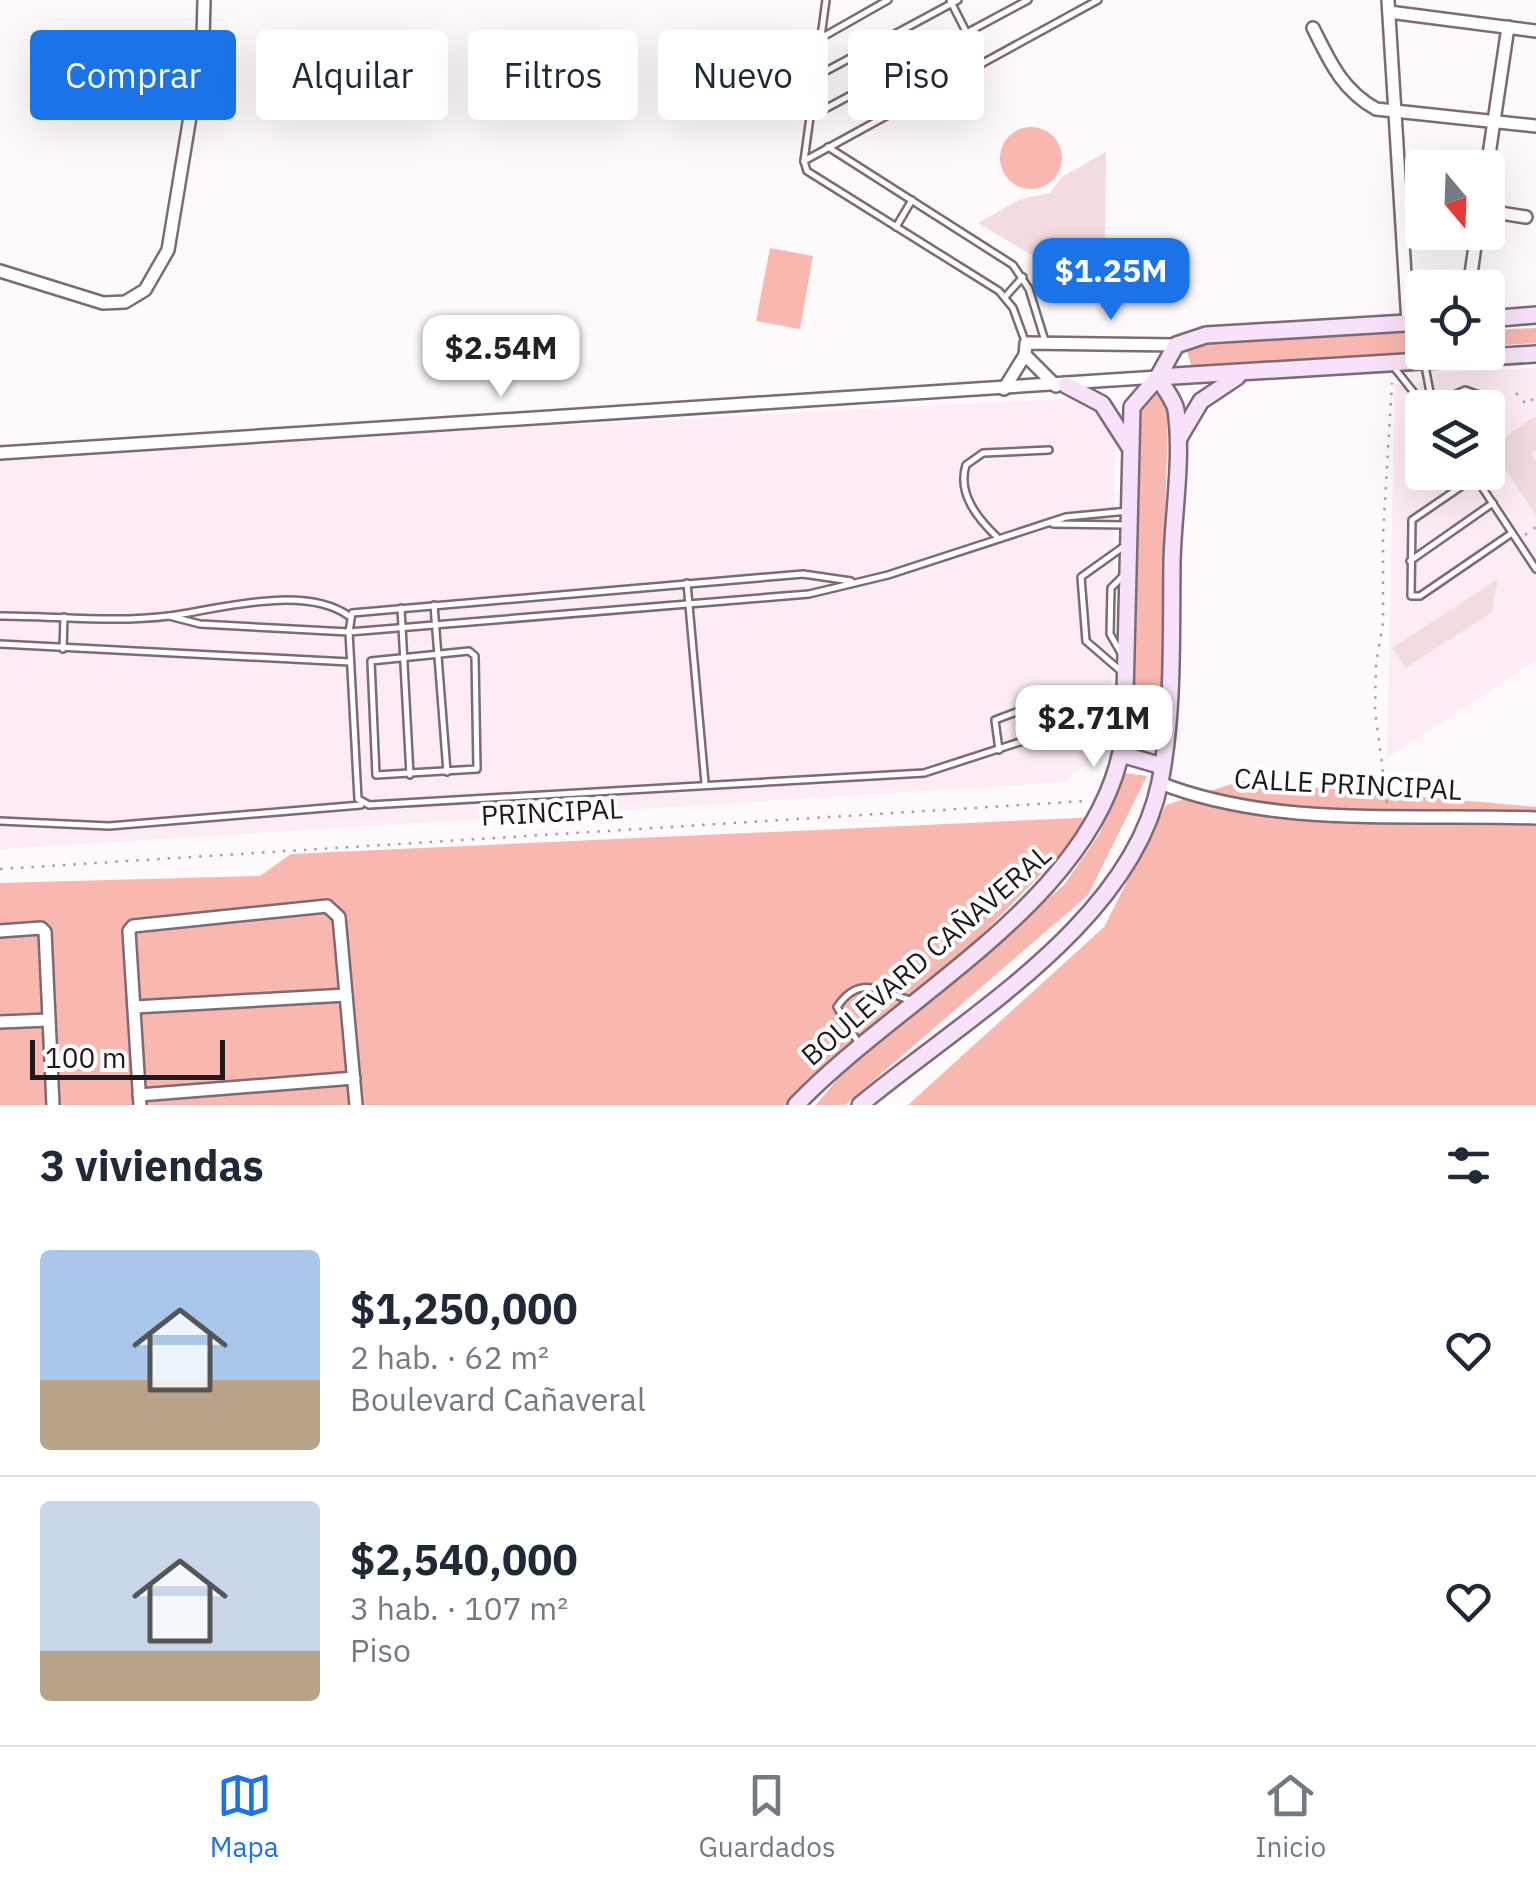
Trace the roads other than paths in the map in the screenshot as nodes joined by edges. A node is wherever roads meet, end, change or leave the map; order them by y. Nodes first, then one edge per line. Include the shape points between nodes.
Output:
1 (204, 0) edge
2 (826, 0) edge
3 (888, 0) edge
4 (1028, 0) edge
5 (1098, 0) edge
6 (953, 1) edge
7 (1388, 6) edge
8 (1508, 27) junction
9 (1314, 28) dead end
10 (821, 30) edge
11 (966, 30) edge
12 (973, 30) edge
13 (1536, 31) edge
14 (828, 34) edge
15 (984, 62) edge
16 (828, 70) edge
17 (1395, 110) junction
18 (809, 120) edge
19 (878, 120) edge
20 (1494, 122) junction
21 (1536, 126) edge
22 (828, 147) junction
23 (1490, 150) edge
24 (804, 161) junction
25 (912, 200) junction
26 (1505, 214) edge
27 (1526, 217) dead end
28 (896, 227) junction
29 (1411, 270) edge
30 (0, 271) edge
31 (1023, 278) junction
32 (1005, 297) junction
33 (1536, 315) edge
34 (1505, 317) edge
35 (1405, 323) edge
36 (1045, 342) junction
37 (1176, 344) junction
38 (1026, 349) junction
39 (1505, 354) edge
40 (1536, 354) edge
41 (1405, 363) edge
42 (1392, 364) junction
43 (1251, 372) junction
44 (1158, 377) junction
45 (1061, 385) junction
46 (1004, 389) junction
47 (1414, 390) edge
48 (1048, 450) dead end
49 (1175, 452) junction
50 (0, 453) edge
51 (1132, 457) junction
52 (1452, 490) edge
53 (1484, 490) edge
54 (1493, 503) junction
55 (1131, 517) junction
56 (1050, 523) junction
57 (1512, 533) junction
58 (998, 538) junction
59 (1130, 543) junction
60 (1410, 561) junction
61 (1536, 568) edge
62 (851, 582) junction
63 (687, 583) junction
64 (689, 604) junction
65 (434, 605) junction
66 (400, 608) junction
67 (0, 616) edge
68 (64, 616) junction
69 (169, 616) junction
70 (349, 616) junction
71 (435, 624) junction
72 (402, 628) junction
73 (348, 632) junction
74 (0, 644) edge
75 (63, 648) junction
76 (438, 652) junction
77 (403, 654) junction
78 (350, 662) junction
79 (1126, 667) junction
80 (1125, 708) junction
81 (1088, 720) junction
82 (1124, 735) junction
83 (1093, 739) junction
84 (1028, 742) junction
85 (1000, 750) junction
86 (1121, 754) junction
87 (1162, 766) junction
88 (447, 772) junction
89 (410, 775) junction
90 (704, 783) junction
91 (1160, 783) junction
92 (364, 804) junction
93 (1536, 818) edge
94 (0, 821) edge
95 (0, 931) edge
96 (346, 995) junction
97 (913, 1000) junction
98 (135, 1007) junction
99 (48, 1020) junction
100 (0, 1022) edge
101 (860, 1044) junction
102 (354, 1078) junction
103 (140, 1100) edge
104 (40, 1105) edge
105 (54, 1105) edge
106 (356, 1105) edge
107 (796, 1105) edge
108 (860, 1105) edge

1 - 30 street via 168,250 145,290 125,302 104,303
2 - 10 lane
3 - 14 lane
4 - 12 lane
5 - 15 lane
6 - 11 lane
6 - 16 lane
7 - 8 street
7 - 17 street
8 - 13 street
8 - 20 street
9 - 17 street via 1336,75 1358,99 1376,110
17 - 20 street
17 - 29 street
18 - 24 lane
19 - 22 lane
20 - 21 street
20 - 23 street
22 - 24 lane
22 - 25 lane
24 - 28 lane via 809,173
25 - 28 lane
25 - 31 lane
26 - 27 street
28 - 32 lane
31 - 32 lane
31 - 36 lane
32 - 38 lane
33 - 34 street
35 - 37 street via 1206,335
36 - 37 street
36 - 38 street
37 - 44 street, BOULEVARD CAÑAVERAL
38 - 45 street
38 - 46 street
39 - 40 street
41 - 42 street
42 - 43 street
42 - 47 lane
43 - 44 street
43 - 49 street via 1201,401
44 - 45 street
44 - 49 street via 1176,407
44 - 51 street, BOULEVARD CAÑAVERAL via 1132,407
45 - 46 street
45 - 51 street via 1102,404
46 - 50 street
48 - 58 lane via 983,453 966,465 963,481 972,509
49 - 87 street
51 - 55 street, BOULEVARD CAÑAVERAL
52 - 60 lane via 1412,520
53 - 54 lane
54 - 57 lane
54 - 60 lane
55 - 56 lane
55 - 56 lane via 1076,515
55 - 59 street, BOULEVARD CAÑAVERAL
56 - 58 lane
57 - 60 lane via 1417,598 1410,594
57 - 61 lane
58 - 62 lane
59 - 79 street, BOULEVARD CAÑAVERAL
59 - 79 lane via 1081,577 1086,641
62 - 63 lane via 803,574
62 - 64 lane via 821,593
63 - 64 lane
63 - 65 lane
64 - 71 lane
64 - 90 lane
65 - 66 lane
65 - 71 lane
66 - 70 lane
66 - 72 lane
67 - 68 lane
68 - 69 lane
68 - 75 lane
69 - 70 lane via 208,606 320,602
69 - 73 lane via 200,624
70 - 73 lane
71 - 72 lane
71 - 76 lane
72 - 73 lane
72 - 77 lane
73 - 78 lane
74 - 75 lane
75 - 78 lane
76 - 77 lane
76 - 88 lane
76 - 88 lane via 471,650 475,656 478,767
77 - 89 lane
77 - 89 lane via 370,663 374,771
78 - 92 lane via 357,795
79 - 80 street, BOULEVARD CAÑAVERAL
80 - 81 lane
80 - 82 street, BOULEVARD CAÑAVERAL
81 - 83 lane
81 - 84 lane
81 - 85 lane via 1084,697 1073,692 998,718 992,725
82 - 83 lane
82 - 86 street, BOULEVARD CAÑAVERAL
83 - 84 lane
84 - 85 lane
85 - 90 lane via 924,773
86 - 87 street
86 - 97 street, BOULEVARD CAÑAVERAL via 1107,800 1057,876
87 - 91 street
88 - 89 lane
90 - 92 lane
91 - 93 street, CALLE PRINCIPAL via 1236,806
91 - 108 street via 1133,852 1092,912
92 - 94 lane via 109,826
95 - 99 street via 44,932
96 - 98 street
96 - 98 street via 339,916 327,906 134,926 129,931
96 - 102 street
97 - 101 street, BOULEVARD CAÑAVERAL
97 - 101 lane via 860,986 848,990 837,1007
98 - 103 street
99 - 100 street
99 - 105 street
101 - 107 street, BOULEVARD CAÑAVERAL
102 - 103 street
102 - 106 street
104 - 105 street

